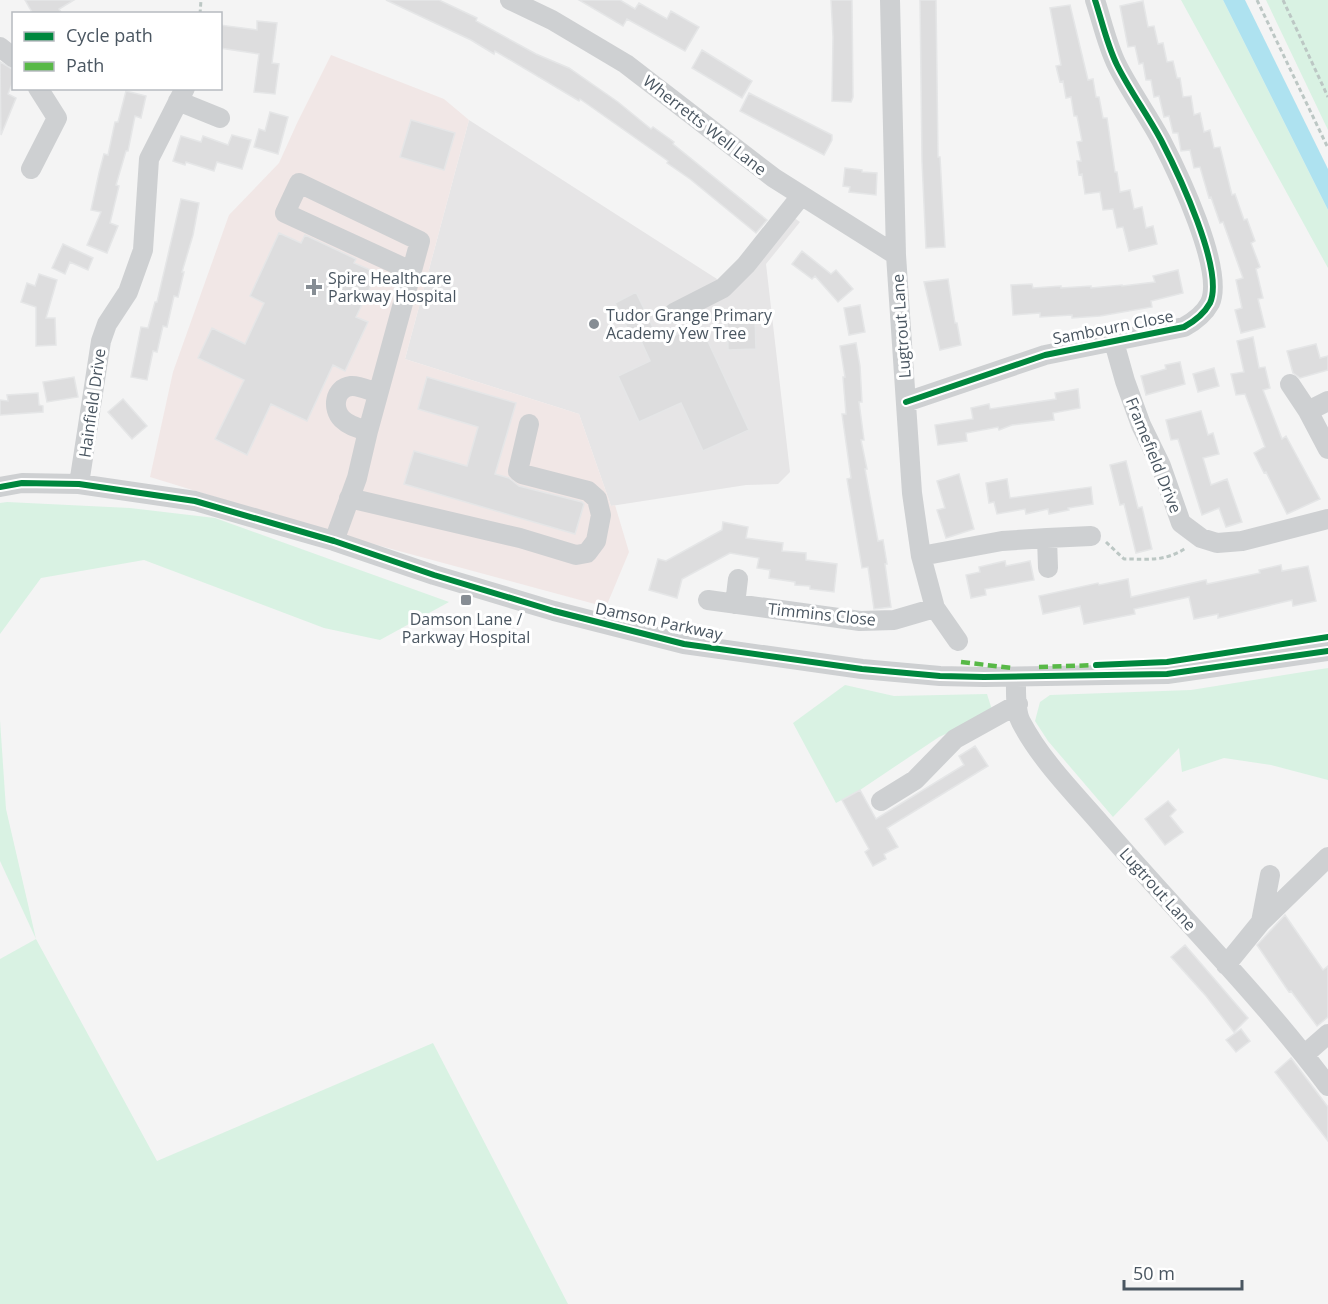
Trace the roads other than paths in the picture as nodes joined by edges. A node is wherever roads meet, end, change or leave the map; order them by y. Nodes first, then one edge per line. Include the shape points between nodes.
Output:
1 (510, 0) edge
2 (891, 0) edge
3 (1095, 0) edge
4 (0, 47) edge
5 (12, 56) edge
6 (39, 90) edge
7 (182, 95) edge
8 (220, 118) dead end
9 (32, 169) dead end
10 (801, 196) junction
11 (896, 255) junction
12 (411, 272) junction
13 (674, 313) dead end
14 (1114, 342) junction
15 (1290, 384) dead end
16 (378, 393) junction
17 (1328, 401) edge
18 (906, 402) junction
19 (1308, 411) junction
20 (529, 424) dead end
21 (368, 431) junction
22 (1328, 449) edge
23 (79, 484) junction
24 (0, 488) edge
25 (349, 498) junction
26 (1328, 519) edge
27 (1091, 536) road end
28 (1047, 538) junction
29 (334, 541) junction
30 (921, 556) junction
31 (1048, 567) dead end
32 (738, 579) dead end
33 (708, 600) dead end
34 (735, 604) junction
35 (935, 608) junction
36 (958, 641) dead end
37 (1328, 651) edge
38 (1016, 678) junction
39 (1018, 704) junction
40 (881, 801) dead end
41 (1328, 857) edge
42 (1270, 875) dead end
43 (1261, 922) junction
44 (1226, 964) junction
45 (1328, 1034) edge
46 (1304, 1054) junction
47 (1328, 1086) edge

1 - 10 street, Wherretts Well Lane via 626,64
2 - 11 street, Lugtrout Lane
3 - 14 street, Sambourn Close via 1115,62 1161,140 1188,198 1211,262 1213,286 1210,302 1193,323
4 - 5 street
6 - 9 street via 57,118
7 - 8 street
7 - 23 street, Hainfield Drive via 149,159 143,250 128,292 100,341
10 - 11 street, Wherretts Well Lane
10 - 13 street via 723,288
11 - 18 street, Lugtrout Lane
12 - 12 street via 285,213 299,183 420,241
12 - 16 street
14 - 18 street, Sambourn Close via 1045,355
14 - 26 street, Framefield Drive via 1125,381 1181,523 1201,538 1217,543 1242,541
15 - 19 street
16 - 21 street
16 - 21 street via 351,386 343,389 336,402 337,414 343,420
17 - 19 street
18 - 30 street, Lugtrout Lane
19 - 22 street
20 - 25 street via 518,471 588,491 597,499 601,515 596,541 587,553 576,555 529,540
21 - 25 street
23 - 24 street, Damson Parkway via 22,483
23 - 29 street, Damson Parkway via 195,501
25 - 29 street
27 - 28 street
28 - 30 street via 1002,541
28 - 31 street
29 - 38 street, Damson Parkway via 554,611 684,644 862,669
30 - 35 street, Lugtrout Lane
32 - 34 street
33 - 34 street, Timmins Close
34 - 35 street, Timmins Close via 860,621 894,620
35 - 36 street, Lugtrout Lane
37 - 38 street, Damson Parkway via 1167,674
38 - 39 street, Lugtrout Lane
39 - 40 street via 955,739 915,780
39 - 44 street, Lugtrout Lane via 1019,719 1037,749
41 - 43 street
42 - 43 street
43 - 44 street
44 - 46 street, Lugtrout Lane
45 - 46 street
46 - 47 street, Lugtrout Lane

